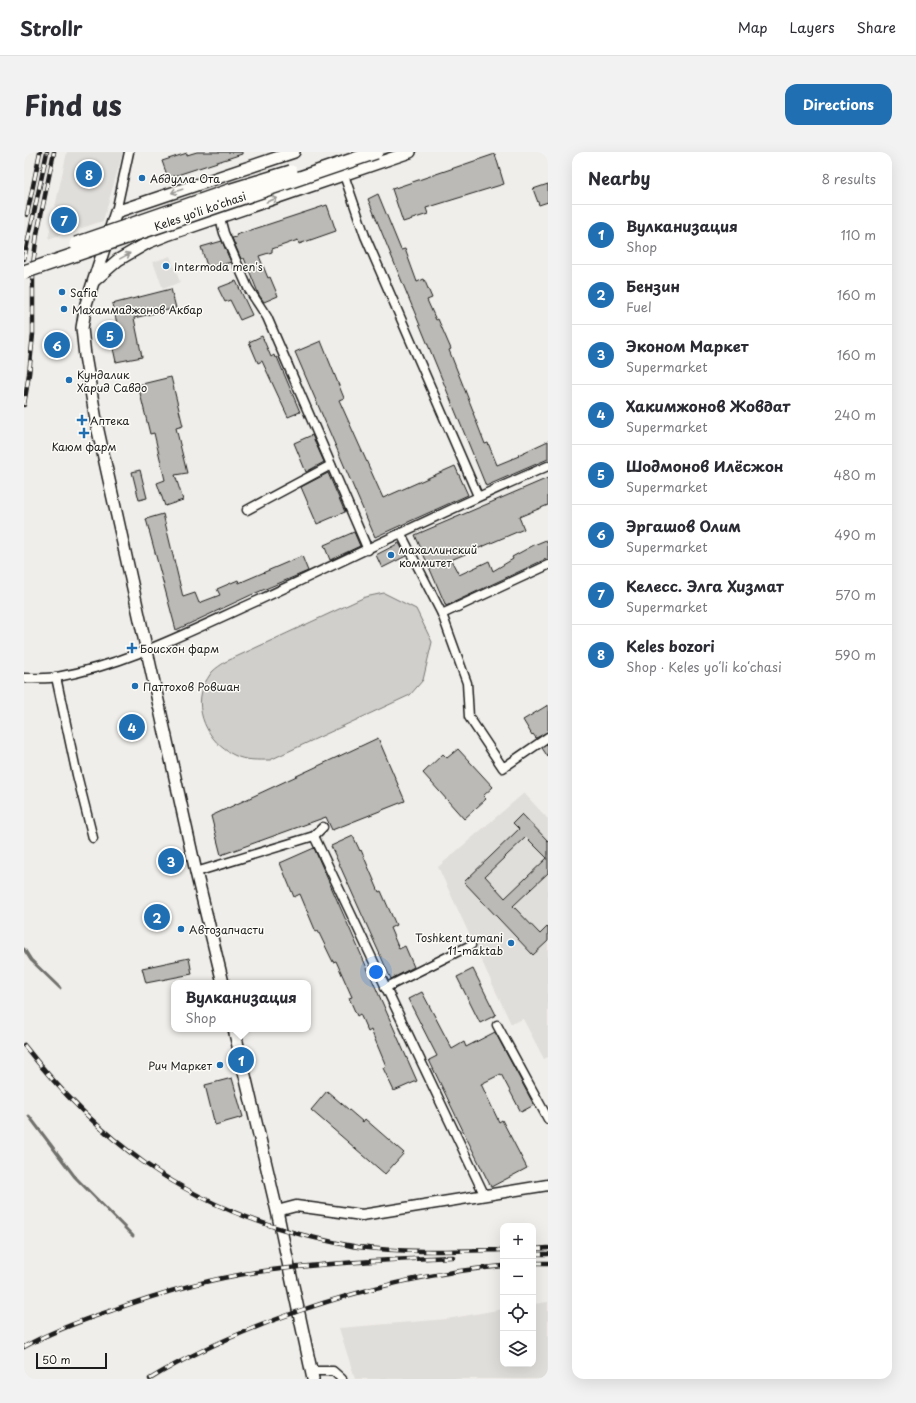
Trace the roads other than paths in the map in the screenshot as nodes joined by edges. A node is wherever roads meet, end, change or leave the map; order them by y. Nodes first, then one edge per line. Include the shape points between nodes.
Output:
1 (129, 152) edge
2 (294, 152) edge
3 (352, 152) edge
4 (376, 152) edge
5 (410, 152) edge
6 (238, 171) junction
7 (344, 175) junction
8 (254, 206) junction
9 (116, 212) junction
10 (220, 218) junction
11 (24, 263) edge
12 (24, 272) edge
13 (95, 280) junction
14 (331, 465) junction
15 (548, 466) edge
16 (478, 496) junction
17 (247, 510) dead end
18 (401, 534) junction
19 (368, 550) junction
20 (548, 565) edge
21 (442, 614) junction
22 (148, 651) junction
23 (56, 677) junction
24 (24, 678) edge
25 (548, 737) edge
26 (323, 827) dead end
27 (314, 836) junction
28 (93, 838) dead end
29 (196, 872) junction
30 (471, 945) dead end
31 (222, 980) edge
32 (385, 988) junction
33 (497, 1025) dead end
34 (235, 1032) edge
35 (548, 1119) edge
36 (548, 1185) edge
37 (484, 1194) junction
38 (277, 1211) junction
39 (312, 1375) edge
40 (342, 1379) edge

1 - 9 street
2 - 6 main road
3 - 11 main road, Keles yoʻli koʻchasi, bridge via 224,193
4 - 12 main road, Keles yoʻli koʻchasi, bridge
5 - 7 main road, Keles yoʻli koʻchasi
6 - 8 main road via 234,178 235,192 244,203
6 -> 9 main road
8 -> 7 main road, Keles yoʻli koʻchasi
7 - 16 street via 365,236
8 - 10 main road, Keles yoʻli koʻchasi
9 - 13 main road
13 -> 10 main road, Keles yoʻli koʻchasi via 118,260 149,242
10 - 14 street via 248,288 267,317
13 - 22 main road via 86,304 82,328 85,356 97,426
14 - 17 street
14 - 19 street
15 - 16 street
16 - 18 street
18 - 19 street
18 - 21 street
19 - 22 street
20 - 21 street
21 - 25 street via 467,683 469,717 503,768
22 - 23 street via 109,665
22 - 29 main road
23 - 24 street
23 - 28 street
26 - 27 street
27 - 29 street
27 - 32 street
29 - 31 main road
30 - 32 street
32 - 37 street
33 - 35 street
34 - 38 main road
36 - 37 street
37 - 38 street via 362,1215 296,1206
38 - 39 main road
39 - 40 street via 333,1371

